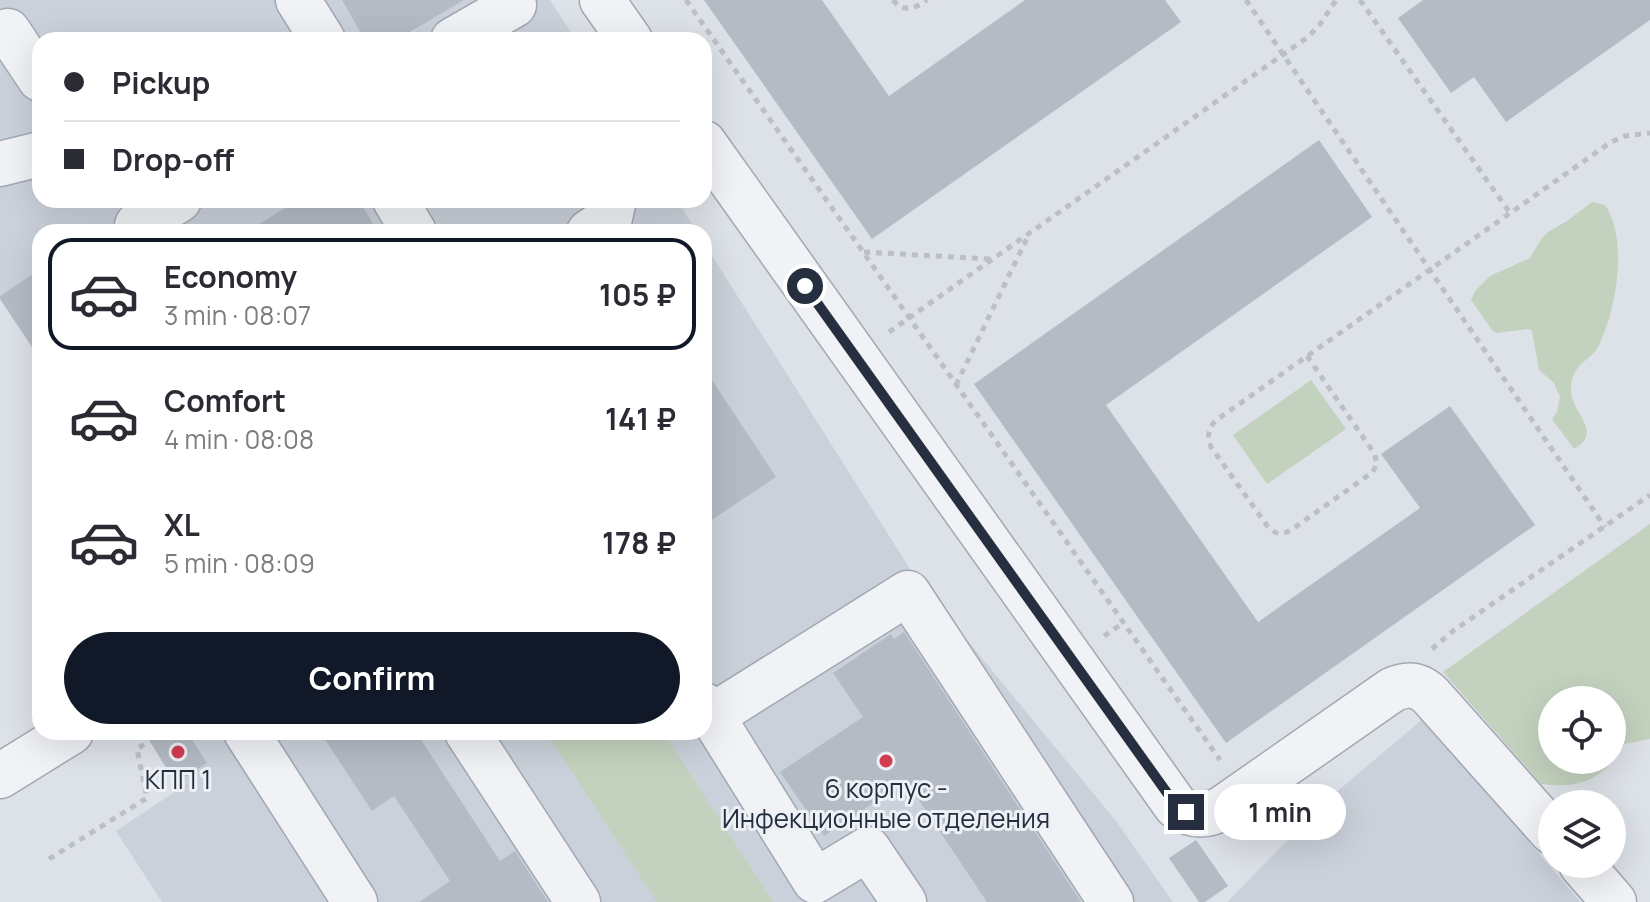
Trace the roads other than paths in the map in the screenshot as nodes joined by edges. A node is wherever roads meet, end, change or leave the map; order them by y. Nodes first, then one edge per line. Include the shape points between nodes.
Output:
1 (298, 0) edge
2 (602, 0) edge
3 (514, 5) dead end
4 (318, 32) edge
5 (467, 32) edge
6 (624, 32) edge
7 (0, 36) edge
8 (32, 67) edge
9 (712, 154) edge
10 (32, 156) edge
11 (0, 164) edge
12 (160, 208) edge
13 (612, 208) edge
14 (133, 219) edge
15 (601, 224) edge
16 (712, 708) edge
17 (712, 716) edge
18 (58, 740) edge
19 (251, 740) edge
20 (472, 740) edge
21 (0, 776) edge
22 (1538, 816) edge
23 (1593, 878) edge
24 (355, 902) edge
25 (578, 902) edge
26 (904, 902) edge
27 (1111, 902) edge
28 (1614, 902) edge

1 - 4 lane
2 - 6 lane
3 - 5 lane
7 - 8 lane via 8,31
9 - 22 lane via 1176,806 1195,815 1213,814 1392,690 1414,686 1431,696
10 - 11 lane
12 - 14 lane
13 - 15 lane
16 - 27 lane via 908,593
17 - 26 lane via 815,881 868,849
18 - 21 lane
19 - 24 lane
20 - 25 lane
23 - 28 lane

